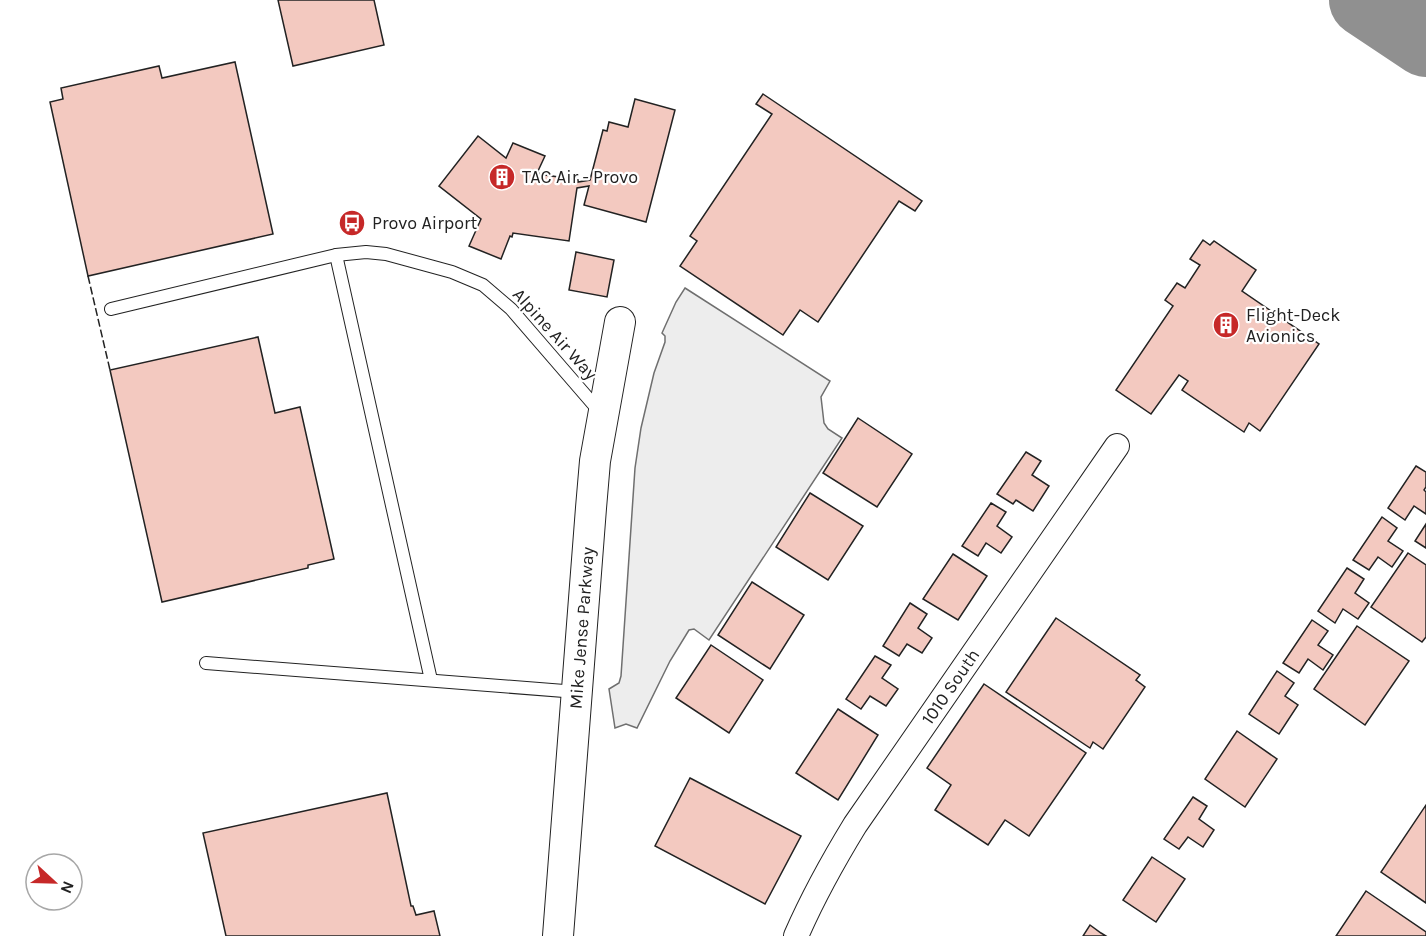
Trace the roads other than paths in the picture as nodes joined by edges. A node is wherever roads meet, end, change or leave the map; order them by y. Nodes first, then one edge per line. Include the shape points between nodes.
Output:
1 (336, 255) junction
2 (111, 309) dead end
3 (620, 322) dead end
4 (603, 415) junction
5 (1117, 446) dead end
6 (206, 663) dead end
7 (431, 680) junction
8 (577, 692) junction
9 (558, 936) edge
10 (796, 936) edge

1 - 2 lane, Alpine Air Way
1 - 4 lane, Alpine Air Way via 386,254 483,285 511,309
1 - 7 lane
3 - 4 street, Mike Jense Parkway
4 - 8 street, Mike Jense Parkway via 595,460
5 - 10 street, 1010 South via 855,825
6 - 7 lane
7 - 8 lane
8 - 9 street, Mike Jense Parkway

